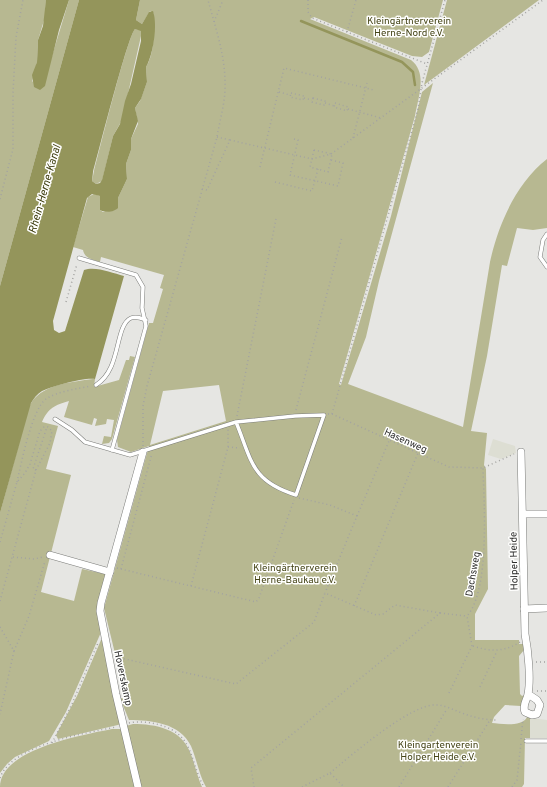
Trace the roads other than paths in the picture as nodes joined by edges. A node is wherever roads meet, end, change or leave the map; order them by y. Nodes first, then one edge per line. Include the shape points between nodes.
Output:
1 (547, 234) edge
2 (79, 258) road end
3 (547, 267) edge
4 (146, 320) junction
5 (96, 385) road end
6 (56, 418) dead end
7 (236, 422) junction
8 (112, 450) junction
9 (143, 452) junction
10 (521, 452) road end
11 (522, 514) junction
12 (547, 514) edge
13 (50, 556) dead end
14 (110, 572) junction
15 (547, 608) edge
16 (524, 609) junction
17 (528, 694) dead end
18 (526, 741) dead end
19 (547, 741) edge
20 (138, 787) edge

1 - 3 lane via 540,248 540,257
2 - 4 lane via 136,275 143,287 142,308
4 - 5 lane via 135,317 124,324 111,371
4 - 8 lane
6 - 8 lane via 85,442
7 - 7 lane via 252,465 261,477 278,490 296,495 324,414
7 - 9 lane
8 - 9 lane via 130,455
9 - 14 street, Hoverskamp
10 - 11 street, Holper Heide
11 - 12 street
11 - 16 street, Holper Heide
13 - 14 street
14 - 20 street, Hoverskamp via 100,611
15 - 16 street
16 - 17 street, Holper Heide
18 - 19 lane

